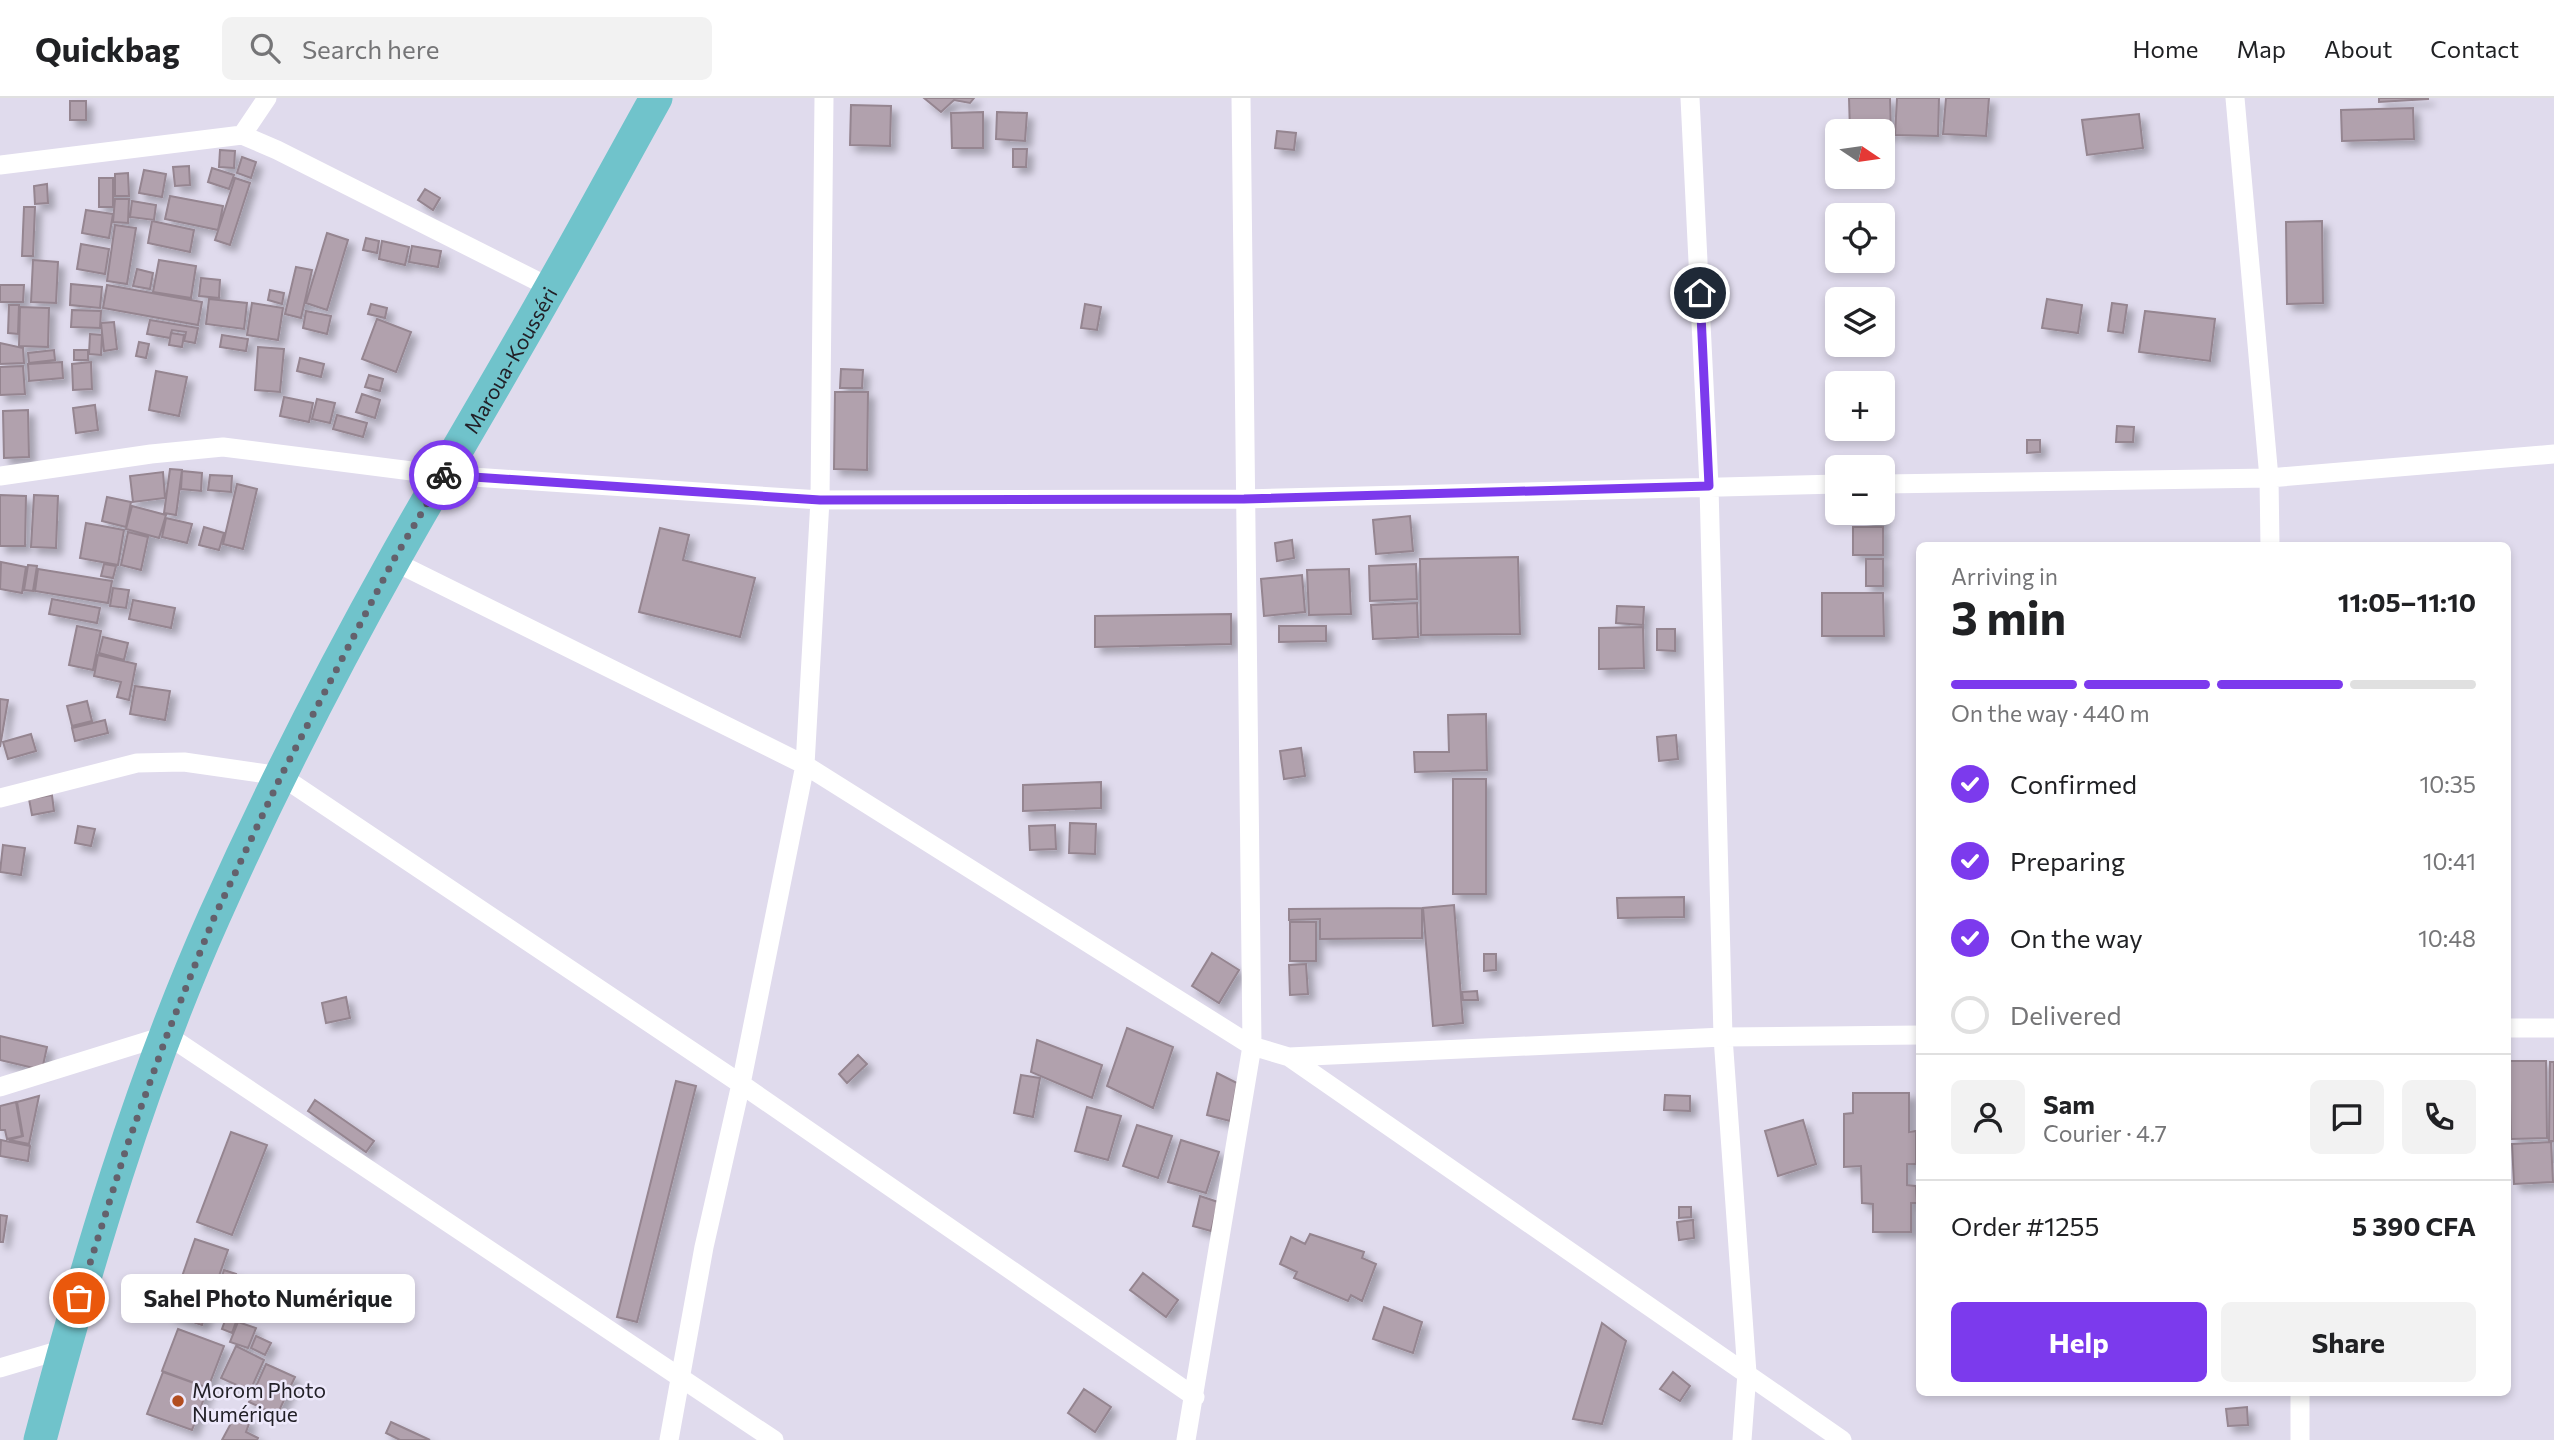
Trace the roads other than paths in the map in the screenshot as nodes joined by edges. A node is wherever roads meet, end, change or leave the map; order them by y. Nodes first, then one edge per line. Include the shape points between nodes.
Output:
1 (267, 98) edge
2 (656, 98) edge
3 (824, 98) edge
4 (1241, 98) edge
5 (1690, 98) edge
6 (2235, 98) edge
7 (242, 135) junction
8 (0, 164) edge
9 (551, 288) junction
10 (2554, 454) edge
11 (443, 475) junction
12 (0, 477) edge
13 (2269, 478) junction
14 (1825, 484) edge
15 (1895, 484) edge
16 (1709, 486) junction
17 (1244, 499) junction
18 (820, 500) junction
19 (2270, 542) edge
20 (393, 561) junction
21 (805, 765) junction
22 (281, 776) junction
23 (0, 798) edge
24 (2511, 1028) edge
25 (2554, 1028) edge
26 (167, 1035) junction
27 (1916, 1035) edge
28 (1723, 1037) junction
29 (1252, 1046) junction
30 (1289, 1057) junction
31 (741, 1084) junction
32 (0, 1087) edge
33 (64, 1349) junction
34 (0, 1368) edge
35 (1747, 1373) junction
36 (681, 1380) junction
37 (2300, 1396) edge
38 (1195, 1397) junction
39 (40, 1440) edge
40 (668, 1440) edge
41 (774, 1440) edge
42 (1186, 1440) edge
43 (1742, 1440) edge
44 (1842, 1440) edge
45 (2300, 1440) edge

1 - 7 street
2 - 9 highway, Maroua-Kousséri
3 - 18 street
4 - 17 street
5 - 16 street
6 - 13 street
7 - 8 street
7 - 9 street
9 - 11 highway, Maroua-Kousséri
10 - 13 street
11 - 12 street via 223,447
11 - 18 street
11 - 20 highway, Maroua-Kousséri
13 - 15 street
13 - 19 street
14 - 16 street
16 - 17 street
16 - 28 street
17 - 18 street
17 - 29 street
18 - 21 street
20 - 21 street
20 - 22 highway, Maroua-Kousséri
21 - 29 street
21 - 31 street
22 - 23 street via 184,762 137,763
22 - 26 highway, Maroua-Kousséri via 213,920
22 - 31 street
24 - 25 street
26 - 32 street
26 - 33 highway, Maroua-Kousséri
26 - 36 street
27 - 28 street
28 - 30 street
28 - 35 street
29 - 30 street
29 - 38 street
30 - 35 street
31 - 36 street via 704,1247
31 - 38 street
33 - 34 street
33 - 39 highway, Maroua-Kousséri
35 - 43 street
35 - 44 street
36 - 40 street
36 - 41 street
37 - 45 street
38 - 42 street

